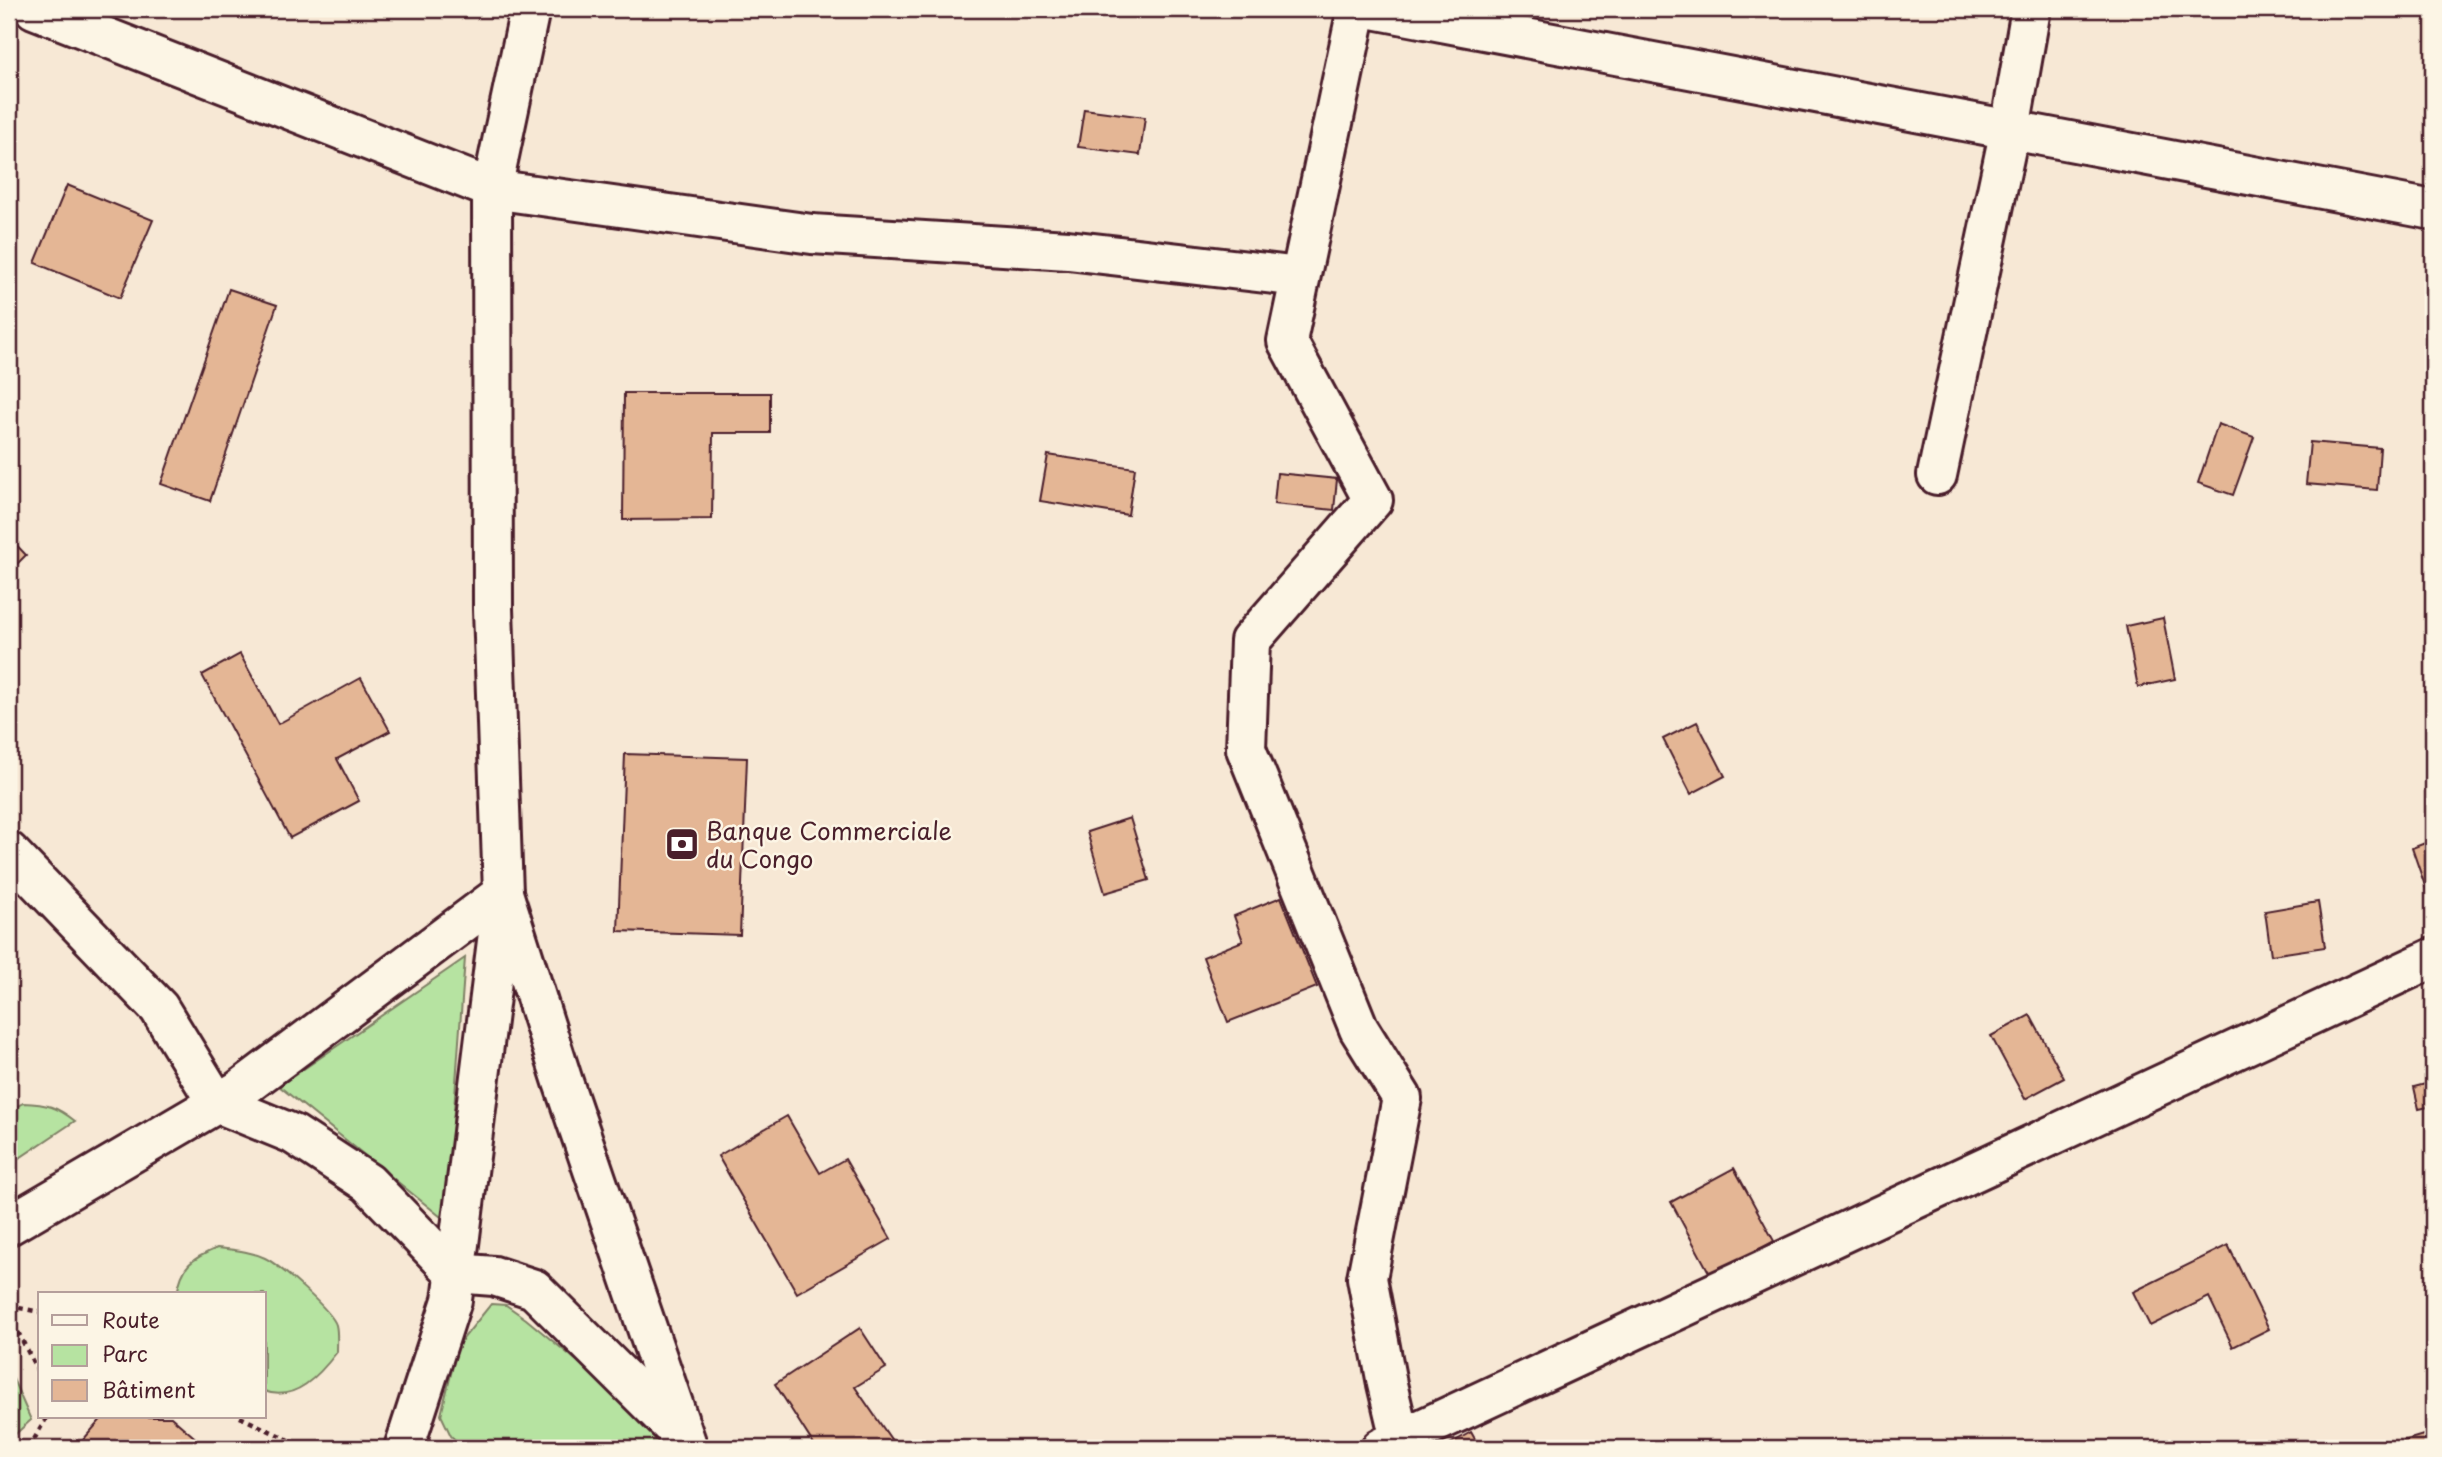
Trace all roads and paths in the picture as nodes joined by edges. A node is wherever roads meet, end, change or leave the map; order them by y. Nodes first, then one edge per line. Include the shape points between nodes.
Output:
1 (34, 9) edge
2 (530, 9) edge
3 (1357, 9) edge
4 (1373, 9) edge
5 (2031, 9) edge
6 (2010, 130) junction
7 (492, 189) junction
8 (2433, 210) edge
9 (1300, 277) junction
10 (1937, 475) dead end
11 (9, 852) edge
12 (503, 893) junction
13 (2433, 958) edge
14 (217, 1103) junction
15 (9, 1225) edge
16 (455, 1273) junction
17 (9, 1306) edge
18 (38, 1312) edge
19 (9, 1314) edge
20 (38, 1372) edge
21 (46, 1418) edge
22 (242, 1418) edge
23 (685, 1442) edge
24 (1390, 1444) edge
25 (29, 1448) edge
26 (306, 1448) edge
27 (404, 1448) edge

1 - 7 street
2 - 7 street
3 - 9 street
4 - 6 street
5 - 6 street
6 - 8 street
6 - 10 street
7 - 9 street via 812,234 1068,250
7 - 12 street via 493,609
9 - 24 street via 1287,341 1373,500 1250,641 1246,749 1359,1029 1402,1098 1367,1278 1387,1384
11 - 14 street via 159,1008
12 - 14 street
12 - 16 street
12 - 23 street
13 - 24 street
14 - 15 street
14 - 16 street via 293,1134 368,1184
16 - 23 street via 494,1276 534,1289
16 - 27 street via 452,1300
17 - 18 path
19 - 20 path
21 - 25 path
22 - 26 path

